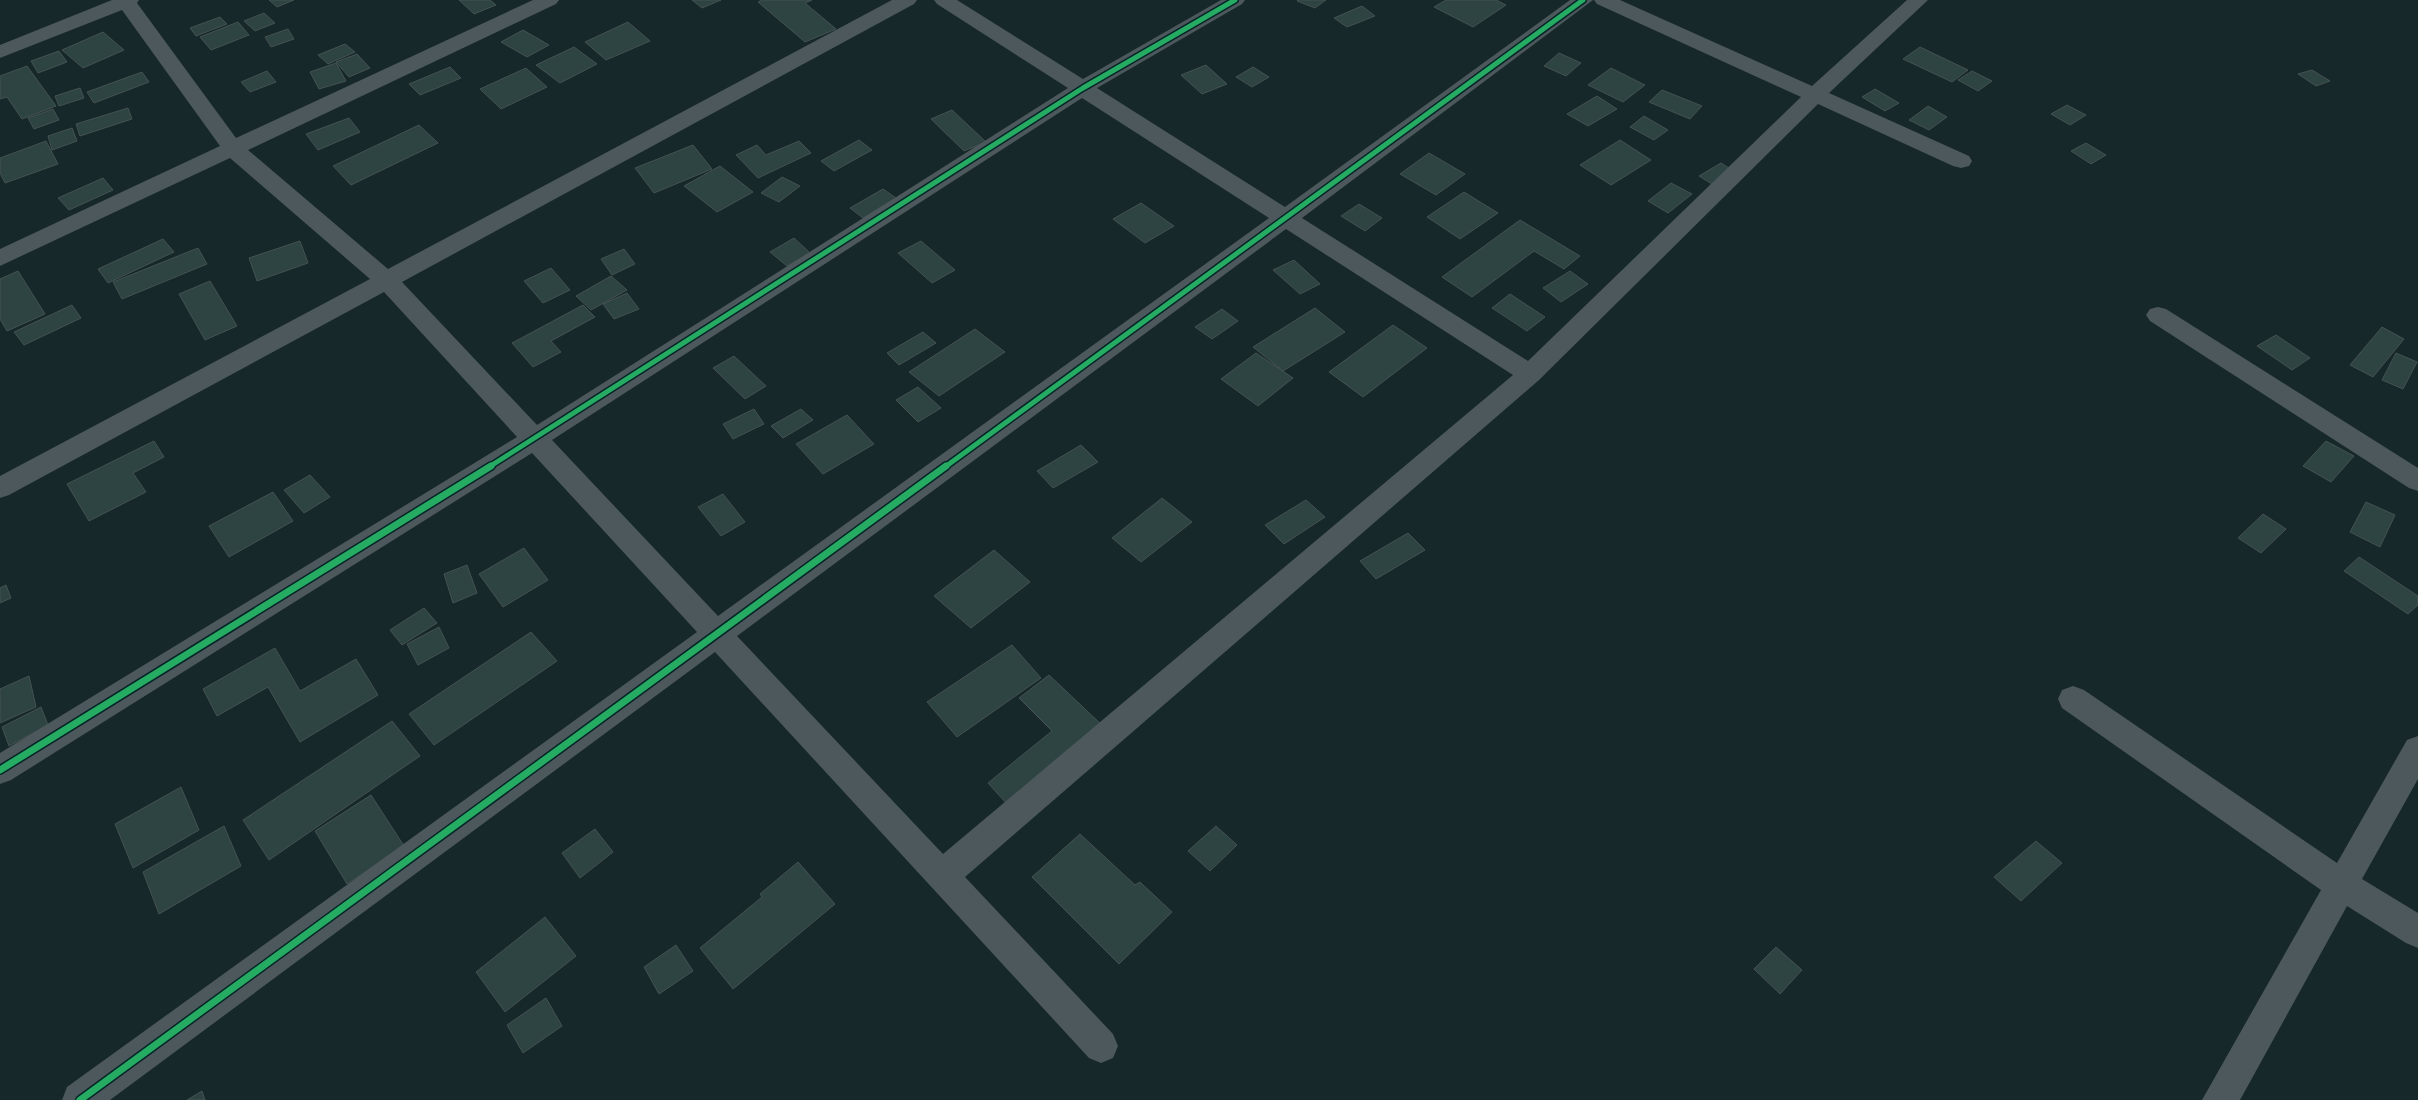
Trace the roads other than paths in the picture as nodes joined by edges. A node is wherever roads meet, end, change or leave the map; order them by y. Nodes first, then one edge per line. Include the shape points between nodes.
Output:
1 (127, 0) edge
2 (550, 0) edge
3 (907, 0) edge
4 (944, 0) edge
5 (1235, 0) edge
6 (1583, 0) edge
7 (1604, 0) edge
8 (1918, 0) edge
9 (0, 52) edge
10 (1083, 88) junction
11 (1816, 95) junction
12 (233, 149) junction
13 (1961, 161) dead end
14 (1285, 217) junction
15 (0, 258) edge
16 (386, 280) junction
17 (2158, 315) dead end
18 (1530, 374) junction
19 (534, 439) junction
20 (2418, 481) edge
21 (0, 488) edge
22 (717, 635) junction
23 (2073, 699) dead end
24 (2418, 750) edge
25 (0, 770) edge
26 (942, 876) junction
27 (2342, 885) junction
28 (2418, 932) edge
29 (1101, 1046) dead end
30 (80, 1100) edge
31 (2220, 1100) edge

1 - 9 street
1 - 12 street
2 - 12 street
3 - 16 street
4 - 10 street
5 - 10 street
6 - 14 street
7 - 11 street
8 - 11 street
10 - 14 street
10 - 19 street
11 - 13 street
11 - 18 street
12 - 15 street
12 - 16 street
14 - 18 street
14 - 22 street
16 - 19 street
16 - 21 street
17 - 20 street
18 - 26 street
19 - 22 street
19 - 25 street
22 - 26 street
22 - 30 street
23 - 27 street
24 - 27 street
26 - 29 street
27 - 28 street
27 - 31 street

